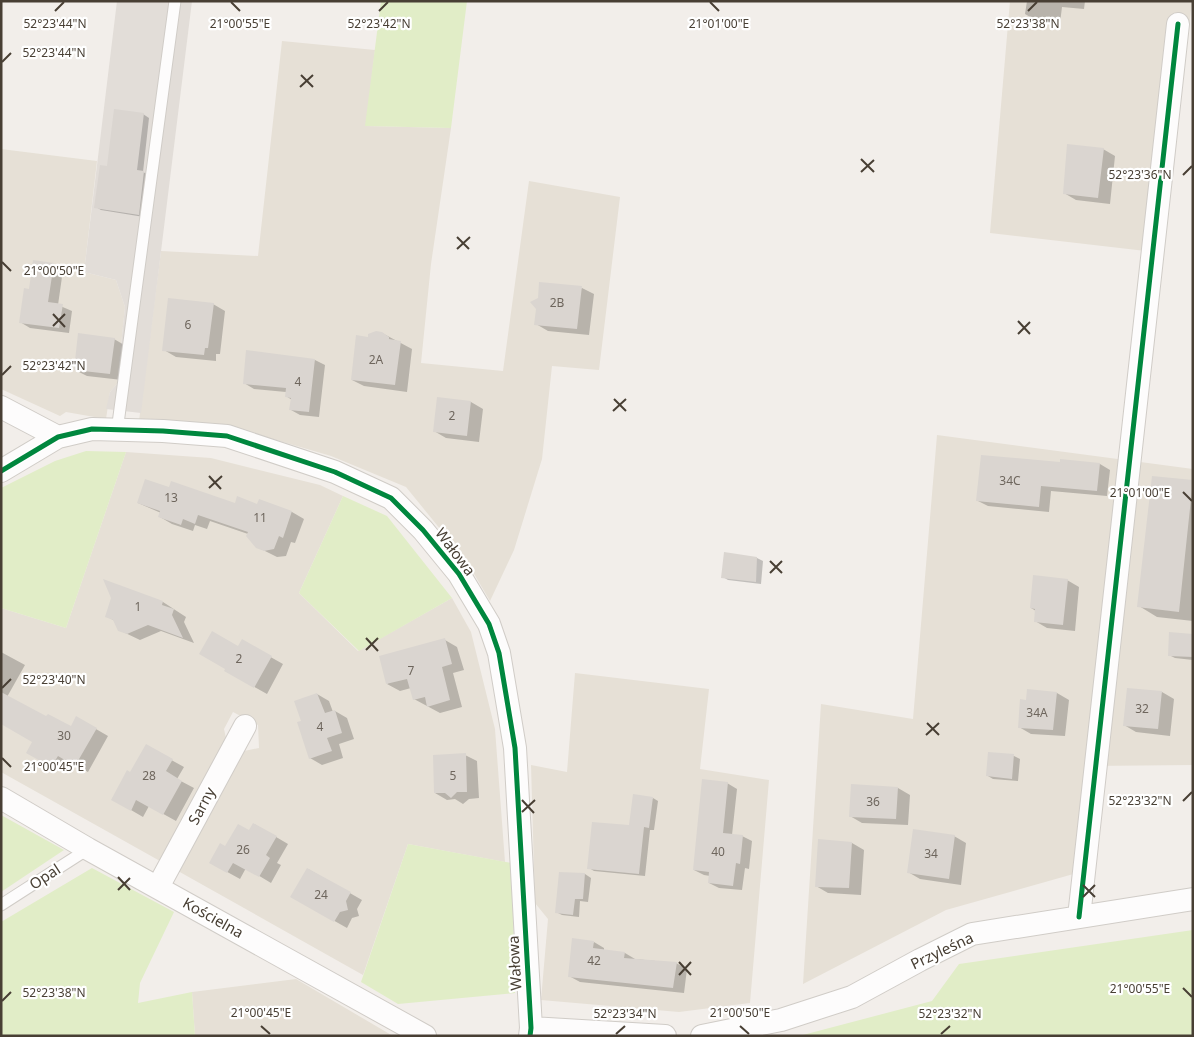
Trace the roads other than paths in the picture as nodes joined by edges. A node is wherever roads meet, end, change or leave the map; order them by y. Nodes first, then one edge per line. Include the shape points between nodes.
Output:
1 (175, 1) edge
2 (1178, 24) dead end
3 (1, 407) edge
4 (117, 431) junction
5 (58, 437) junction
6 (1, 470) edge
7 (245, 726) dead end
8 (1, 798) edge
9 (88, 849) junction
10 (158, 887) junction
11 (1193, 899) edge
12 (1, 904) edge
13 (1079, 917) junction
14 (530, 1032) edge
15 (425, 1036) edge
16 (665, 1036) edge
17 (702, 1036) edge

1 - 4 lane
2 - 13 street
3 - 5 street
4 - 5 street, Wałowa via 92,429
4 - 14 street, Wałowa via 227,436 335,472 391,498 423,530 458,574 489,624 499,653 516,748
5 - 6 street, Wałowa
7 - 10 street, Sarny
8 - 9 street, Kościelna
9 - 10 street, Kościelna
9 - 12 lane, Opal
10 - 15 street, Kościelna
11 - 13 street, Przyleśna
13 - 17 street, Przyleśna via 972,934 852,998 781,1020
14 - 16 street

